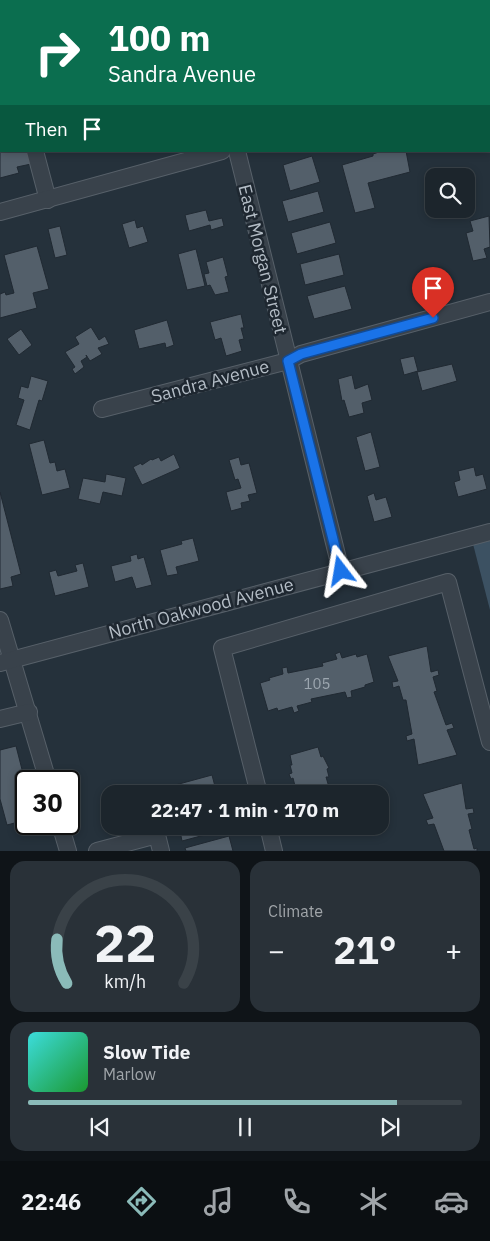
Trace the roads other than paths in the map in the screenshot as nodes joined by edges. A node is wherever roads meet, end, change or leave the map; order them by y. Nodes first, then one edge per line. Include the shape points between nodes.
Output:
1 (35, 152) edge
2 (218, 152) edge
3 (237, 152) edge
4 (48, 200) junction
5 (0, 212) edge
6 (490, 302) edge
7 (288, 361) junction
8 (102, 409) dead end
9 (490, 532) edge
10 (341, 571) junction
11 (0, 620) edge
12 (5, 662) edge
13 (29, 712) junction
14 (0, 719) edge
15 (490, 742) edge
16 (45, 770) edge
17 (257, 785) edge
18 (63, 835) edge
19 (270, 835) edge
20 (68, 851) edge
21 (97, 851) edge
22 (161, 851) edge
23 (274, 851) edge

1 - 4 street
2 - 4 street
3 - 7 street, East Morgan Street
4 - 5 street
6 - 7 street, Sandra Avenue via 301,354
7 - 8 street, Sandra Avenue
7 - 10 street, East Morgan Street
9 - 10 street, North Oakwood Avenue
10 - 12 street, North Oakwood Avenue
11 - 12 street
12 - 13 street
13 - 14 street
13 - 16 street
15 - 17 street via 448,582 222,648
18 - 20 street
19 - 23 street
21 - 22 street via 156,835

